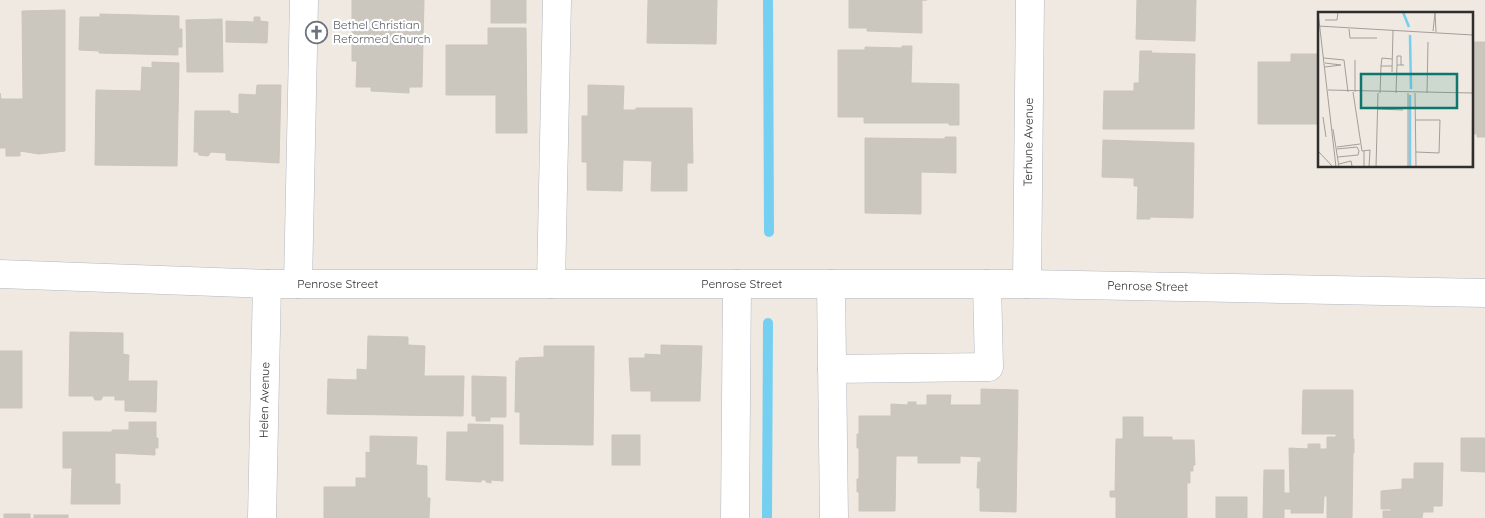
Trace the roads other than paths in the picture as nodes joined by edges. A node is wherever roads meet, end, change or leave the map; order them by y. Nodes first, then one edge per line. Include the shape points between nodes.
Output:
1 (304, 0) edge
2 (557, 0) edge
3 (1030, 0) edge
4 (0, 274) edge
5 (268, 284) junction
6 (298, 284) junction
7 (551, 284) junction
8 (737, 284) junction
9 (831, 284) junction
10 (987, 284) junction
11 (1026, 284) junction
12 (1485, 293) edge
13 (832, 369) junction
14 (262, 518) edge
15 (735, 518) edge
16 (834, 518) edge

1 - 6 street
2 - 7 street
3 - 11 street, Terhune Avenue
4 - 5 street, Penrose Street
5 - 6 street, Penrose Street
5 - 14 street, Helen Avenue
6 - 7 street, Penrose Street
7 - 8 street, Penrose Street
8 - 9 street, Penrose Street
8 - 15 street
9 - 10 street, Penrose Street
9 - 13 street
10 - 11 street, Penrose Street
10 - 13 street via 989,367
11 - 12 street, Penrose Street
13 - 16 street

